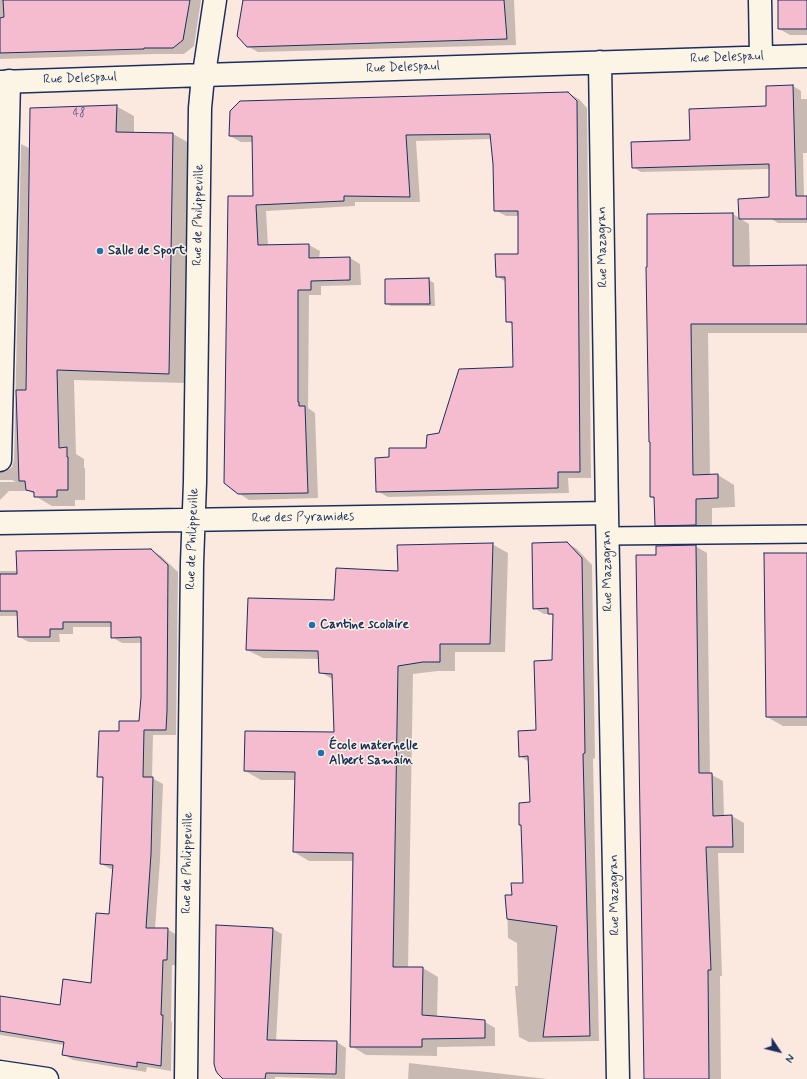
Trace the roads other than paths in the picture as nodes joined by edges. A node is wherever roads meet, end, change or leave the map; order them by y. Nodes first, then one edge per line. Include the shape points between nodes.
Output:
1 (215, 0) edge
2 (760, 0) edge
3 (807, 56) edge
4 (761, 57) junction
5 (600, 62) junction
6 (204, 75) junction
7 (2, 80) edge
8 (0, 460) edge
9 (607, 512) junction
10 (193, 520) junction
11 (0, 523) edge
12 (807, 534) edge
13 (607, 536) junction
14 (0, 1072) edge
15 (47, 1079) edge
16 (186, 1079) edge
17 (618, 1079) edge

1 - 6 street, Rue de Philippeville
2 - 4 street
3 - 4 street, Rue Delespaul
4 - 5 street, Rue Delespaul
5 - 6 street, Rue Delespaul
5 - 9 street, Rue Mazagran
6 - 7 street, Rue Delespaul
6 - 10 street, Rue de Philippeville via 200,102 196,482
7 - 8 street
9 - 10 street, Rue des Pyramides
9 - 13 street, Rue Mazagran
10 - 11 street, Rue des Pyramides
10 - 16 street, Rue de Philippeville
12 - 13 lane
13 - 17 street, Rue Mazagran
14 - 15 street

